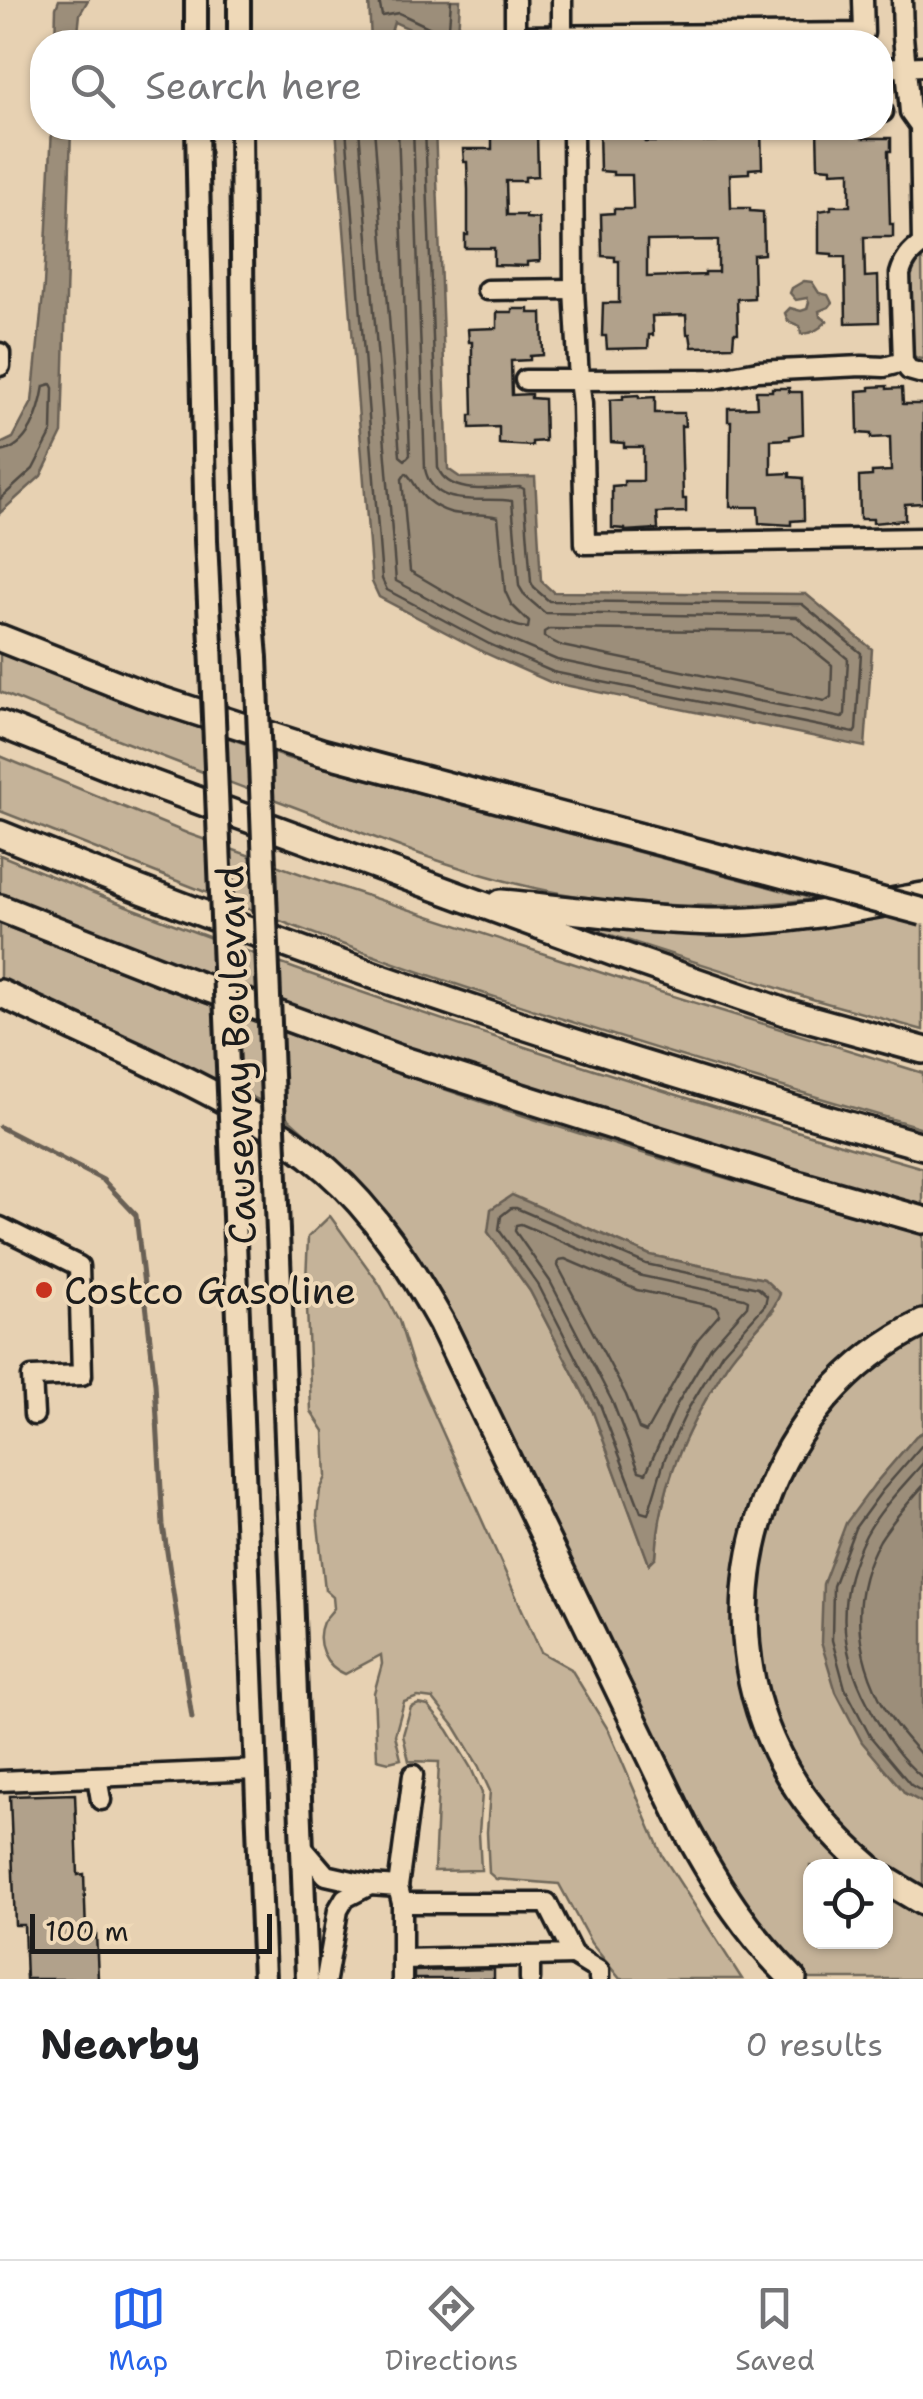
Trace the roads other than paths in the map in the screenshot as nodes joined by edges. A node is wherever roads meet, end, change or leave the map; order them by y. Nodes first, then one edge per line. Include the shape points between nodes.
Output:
1 (196, 0) edge
2 (238, 0) edge
3 (515, 0) edge
4 (562, 0) edge
5 (863, 0) edge
6 (902, 0) edge
7 (196, 30) edge
8 (239, 30) edge
9 (515, 30) edge
10 (562, 30) edge
11 (864, 30) edge
12 (915, 66) edge
13 (921, 125) edge
14 (197, 140) edge
15 (241, 140) edge
16 (572, 140) edge
17 (922, 245) edge
18 (574, 289) junction
19 (487, 290) dead end
20 (0, 353) edge
21 (903, 362) junction
22 (0, 366) edge
23 (923, 374) edge
24 (524, 380) dead end
25 (578, 380) junction
26 (923, 538) edge
27 (0, 638) edge
28 (0, 724) edge
29 (0, 834) edge
30 (923, 896) edge
31 (468, 900) junction
32 (0, 908) edge
33 (923, 912) edge
34 (0, 993) edge
35 (923, 1050) edge
36 (923, 1146) edge
37 (923, 1220) edge
38 (0, 1227) edge
39 (923, 1323) edge
40 (34, 1415) dead end
41 (256, 1770) junction
42 (413, 1775) dead end
43 (98, 1777) junction
44 (0, 1781) edge
45 (101, 1800) dead end
46 (302, 1847) junction
47 (860, 1859) edge
48 (370, 1884) junction
49 (893, 1884) edge
50 (400, 1895) junction
51 (923, 1902) edge
52 (573, 1955) junction
53 (530, 1956) junction
54 (402, 1958) junction
55 (264, 1979) edge
56 (306, 1979) edge
57 (326, 1979) edge
58 (402, 1979) edge
59 (530, 1979) edge
60 (599, 1979) edge
61 (793, 1979) edge

1 - 7 main road
2 - 8 main road
3 - 9 street
4 - 10 street
5 - 11 street
6 - 12 street via 903,36
12 - 13 street via 910,112
13 - 17 street
14 - 41 main road, Causeway Boulevard, bridge via 206,540
15 - 46 main road, Causeway Boulevard, bridge via 246,446
16 - 18 street
17 - 21 street via 900,274
18 - 19 street
18 - 25 street
20 - 22 street
21 - 23 street
21 - 25 street via 715,379
24 - 25 street
25 - 26 street via 585,544
27 - 33 highway, bridge via 142,694 321,752
28 - 31 highway
29 - 36 highway via 435,996
30 - 31 highway via 804,917 722,922
31 - 35 highway via 785,1012
32 - 37 highway via 400,1059
34 - 61 highway via 261,1120 330,1172 368,1214 441,1322 696,1847 740,1920
38 - 40 street via 79,1266 82,1375 32,1378
39 - 47 highway via 847,1375 798,1434 766,1495 749,1558 746,1643 771,1740 804,1799
41 - 43 street
41 - 55 main road, Causeway Boulevard
42 - 50 street
43 - 44 street
43 - 45 street
46 - 48 street via 326,1874
46 - 56 main road, Causeway Boulevard
48 - 50 street
48 - 57 street via 338,1910
49 - 51 highway
50 - 52 street via 546,1903
50 - 54 street
52 - 53 street
52 - 60 street via 599,1972
53 - 54 street
53 - 59 street
54 - 58 street

